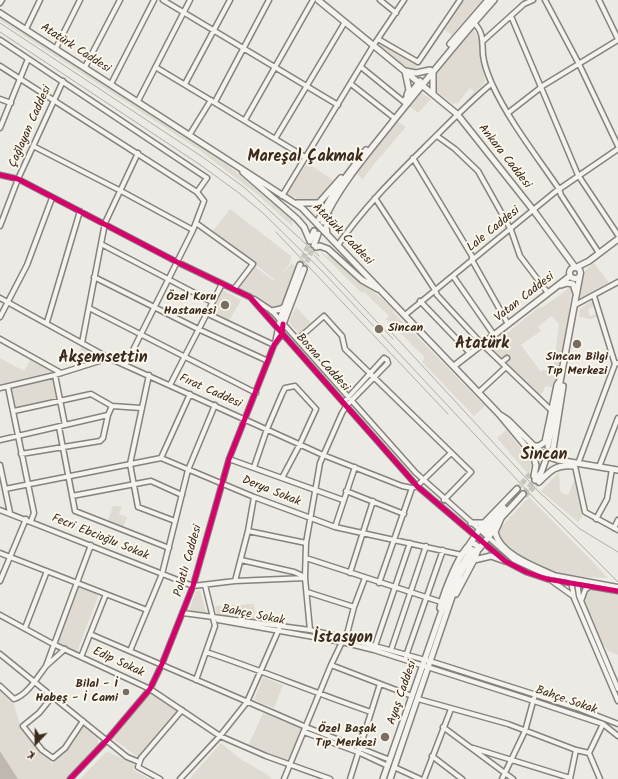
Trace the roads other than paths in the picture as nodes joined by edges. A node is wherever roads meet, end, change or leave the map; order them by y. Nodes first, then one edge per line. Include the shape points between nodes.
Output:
1 (2, 0) edge
2 (40, 0) edge
3 (80, 0) edge
4 (120, 0) edge
5 (154, 0) edge
6 (162, 0) edge
7 (190, 0) edge
8 (230, 0) edge
9 (270, 0) edge
10 (313, 0) edge
11 (318, 0) edge
12 (380, 0) edge
13 (404, 0) edge
14 (460, 0) edge
15 (488, 0) edge
16 (494, 0) edge
17 (533, 0) edge
18 (545, 0) edge
19 (599, 0) edge
20 (0, 3) edge
21 (185, 12) junction
22 (0, 13) edge
23 (396, 13) junction
24 (511, 16) junction
25 (472, 21) junction
26 (345, 22) junction
27 (26, 29) junction
28 (214, 30) junction
29 (378, 39) junction
30 (618, 39) edge
31 (0, 40) edge
32 (483, 41) junction
33 (374, 46) junction
34 (56, 48) junction
35 (244, 49) junction
36 (28, 59) junction
37 (579, 64) junction
38 (0, 66) edge
39 (85, 67) junction
40 (361, 67) junction
41 (157, 68) junction
42 (276, 68) junction
43 (431, 70) junction
44 (405, 71) junction
45 (19, 80) junction
46 (63, 81) junction
47 (111, 84) junction
48 (185, 84) junction
49 (350, 84) junction
50 (491, 84) junction
51 (419, 85) junction
52 (307, 87) junction
53 (540, 88) junction
54 (433, 94) junction
55 (0, 99) edge
56 (53, 101) junction
57 (138, 101) junction
58 (213, 101) junction
59 (405, 101) junction
60 (10, 103) junction
61 (338, 105) junction
62 (508, 113) junction
63 (457, 114) junction
64 (393, 117) junction
65 (245, 120) junction
66 (0, 128) edge
67 (190, 134) junction
68 (437, 136) junction
69 (275, 139) junction
70 (33, 146) junction
71 (618, 148) edge
72 (138, 153) junction
73 (306, 157) junction
74 (413, 158) junction
75 (237, 166) junction
76 (0, 175) edge
77 (348, 175) junction
78 (578, 175) junction
79 (18, 179) junction
80 (559, 189) junction
81 (121, 190) junction
82 (197, 192) junction
83 (282, 196) junction
84 (52, 198) junction
85 (375, 198) junction
86 (292, 202) junction
87 (319, 203) junction
88 (80, 211) junction
89 (534, 211) junction
90 (310, 215) junction
91 (321, 220) dead end
92 (105, 223) junction
93 (196, 223) junction
94 (0, 226) edge
95 (192, 230) junction
96 (511, 230) junction
97 (316, 232) dead end
98 (328, 234) junction
99 (618, 235) edge
100 (618, 239) edge
101 (101, 244) junction
102 (313, 244) junction
103 (338, 245) junction
104 (599, 253) junction
105 (472, 260) junction
106 (177, 262) junction
107 (589, 262) junction
108 (576, 267) junction
109 (580, 274) junction
110 (452, 276) junction
111 (570, 276) junction
112 (94, 277) junction
113 (168, 279) junction
114 (618, 282) edge
115 (222, 284) junction
116 (557, 287) junction
117 (234, 290) junction
118 (435, 290) junction
119 (381, 291) junction
120 (548, 292) junction
121 (594, 296) junction
122 (250, 297) junction
123 (0, 298) edge
124 (576, 298) junction
125 (420, 301) junction
126 (8, 302) junction
127 (212, 302) junction
128 (575, 305) junction
129 (154, 306) junction
130 (284, 306) junction
131 (89, 308) junction
132 (272, 311) junction
133 (206, 313) junction
134 (404, 315) junction
135 (0, 317) edge
136 (47, 322) junction
137 (281, 322) junction
138 (508, 324) junction
139 (198, 329) junction
140 (278, 329) junction
141 (140, 334) junction
142 (282, 334) junction
143 (494, 335) junction
144 (0, 339) edge
145 (298, 339) junction
146 (82, 342) junction
147 (482, 344) junction
148 (274, 345) junction
149 (470, 353) junction
150 (184, 356) junction
151 (109, 358) junction
152 (507, 358) dead end
153 (268, 361) junction
154 (502, 362) junction
155 (126, 364) junction
156 (617, 364) edge
157 (454, 366) junction
158 (506, 367) junction
159 (61, 373) junction
160 (55, 375) junction
161 (148, 375) junction
162 (373, 375) junction
163 (562, 377) junction
164 (170, 385) junction
165 (8, 387) junction
166 (0, 388) edge
167 (479, 392) junction
168 (256, 393) junction
169 (190, 394) junction
170 (348, 395) junction
171 (352, 400) junction
172 (61, 401) junction
173 (345, 404) junction
174 (215, 405) junction
175 (112, 406) junction
176 (141, 408) junction
177 (14, 411) junction
178 (552, 411) junction
179 (499, 414) junction
180 (108, 415) junction
181 (618, 418) edge
182 (245, 419) junction
183 (65, 425) junction
184 (59, 427) junction
185 (267, 428) junction
186 (17, 436) junction
187 (0, 440) edge
188 (300, 444) junction
189 (533, 446) junction
190 (63, 447) junction
191 (550, 448) junction
192 (451, 453) junction
193 (540, 453) junction
194 (21, 454) junction
195 (323, 455) junction
196 (161, 458) junction
197 (229, 459) junction
198 (546, 462) dead end
199 (577, 463) junction
200 (130, 464) junction
201 (0, 465) edge
202 (588, 465) junction
203 (254, 467) junction
204 (355, 467) junction
205 (600, 467) junction
206 (612, 469) junction
207 (188, 470) junction
208 (618, 470) edge
209 (68, 478) junction
210 (282, 478) junction
211 (535, 478) junction
212 (424, 481) junction
213 (221, 482) junction
214 (134, 485) junction
215 (27, 486) junction
216 (417, 486) junction
217 (412, 488) junction
218 (5, 489) junction
219 (316, 490) junction
220 (346, 491) junction
221 (521, 492) junction
222 (182, 495) junction
223 (72, 496) junction
224 (254, 497) junction
225 (343, 500) junction
226 (444, 500) junction
227 (373, 501) junction
228 (0, 510) edge
229 (10, 513) junction
230 (404, 514) junction
231 (502, 516) junction
232 (311, 518) junction
233 (26, 519) junction
234 (596, 519) junction
235 (618, 520) edge
236 (31, 521) junction
237 (175, 521) junction
238 (471, 523) junction
239 (484, 523) junction
240 (497, 526) junction
241 (335, 527) junction
242 (616, 529) edge
243 (248, 531) junction
244 (485, 532) junction
245 (362, 533) junction
246 (476, 535) junction
247 (395, 540) junction
248 (484, 542) junction
249 (306, 543) junction
250 (410, 543) junction
251 (91, 545) junction
252 (426, 546) junction
253 (169, 548) junction
254 (473, 548) junction
255 (442, 550) junction
256 (0, 553) edge
257 (462, 556) junction
258 (10, 557) junction
259 (306, 558) junction
260 (241, 560) junction
261 (474, 560) junction
262 (505, 561) junction
263 (47, 571) junction
264 (350, 573) junction
265 (162, 574) junction
266 (552, 577) junction
267 (305, 578) junction
268 (365, 578) junction
269 (0, 581) edge
270 (235, 581) junction
271 (571, 581) junction
272 (577, 582) junction
273 (77, 583) junction
274 (379, 583) junction
275 (205, 585) junction
276 (193, 586) junction
277 (590, 586) junction
278 (617, 587) edge
279 (394, 588) junction
280 (618, 591) edge
281 (307, 592) junction
282 (410, 592) junction
283 (106, 594) junction
284 (573, 596) junction
285 (425, 597) junction
286 (580, 601) junction
287 (441, 602) junction
288 (354, 607) junction
289 (147, 610) junction
290 (183, 613) junction
291 (443, 614) junction
292 (0, 615) edge
293 (214, 618) junction
294 (25, 628) junction
295 (279, 629) junction
296 (310, 630) junction
297 (90, 634) junction
298 (346, 638) junction
299 (342, 642) junction
300 (54, 644) junction
301 (375, 646) junction
302 (65, 649) junction
303 (391, 650) junction
304 (130, 651) junction
305 (206, 652) junction
306 (0, 654) edge
307 (406, 656) junction
308 (81, 657) junction
309 (428, 661) junction
310 (162, 664) junction
311 (331, 665) junction
312 (46, 666) junction
313 (425, 668) junction
314 (261, 670) junction
315 (196, 680) junction
316 (34, 682) junction
317 (380, 684) junction
318 (0, 686) edge
319 (150, 689) junction
320 (618, 690) edge
321 (319, 694) junction
322 (535, 694) junction
323 (412, 696) junction
324 (52, 697) junction
325 (418, 699) junction
326 (534, 701) junction
327 (618, 701) edge
328 (247, 702) junction
329 (451, 709) junction
330 (182, 710) junction
331 (371, 712) junction
332 (83, 721) junction
333 (603, 724) junction
334 (618, 724) edge
335 (306, 727) junction
336 (443, 727) junction
337 (526, 731) junction
338 (304, 732) junction
339 (220, 736) junction
340 (618, 736) edge
341 (107, 740) junction
342 (473, 748) junction
343 (359, 750) junction
344 (576, 750) junction
345 (589, 753) junction
346 (432, 756) junction
347 (512, 759) junction
348 (139, 762) junction
349 (389, 763) junction
350 (290, 765) junction
351 (394, 767) junction
352 (505, 772) junction
353 (70, 779) edge
354 (160, 779) edge
355 (180, 779) edge
356 (284, 779) edge
357 (330, 779) edge
358 (350, 779) edge
359 (383, 779) edge
360 (390, 779) edge
361 (420, 779) edge
362 (424, 779) edge
363 (462, 779) edge
364 (502, 779) edge
365 (513, 779) edge
366 (570, 779) edge
367 (600, 779) edge

1 - 20 street
2 - 27 street
3 - 34 street
4 - 39 street
5 - 47 street
6 - 21 street
7 - 21 street
8 - 28 street
9 - 35 street
10 - 42 street
11 - 26 main road, Ankara Caddesi
12 - 23 street
13 - 23 street
14 - 29 street via 418,62
15 - 25 main road
16 - 25 main road
17 - 24 street via 524,4
18 - 37 street
19 - 30 street
21 - 28 street
21 - 41 street
22 - 27 main road, Atatürk Caddesi
23 - 29 street
24 - 32 street
24 - 53 street
25 - 32 street via 481,29
25 - 43 main road
26 - 33 main road, Ankara Caddesi
26 - 52 street
27 - 34 main road, Atatürk Caddesi
28 - 35 street
28 - 48 street
29 - 33 street
30 - 37 street
31 - 36 street
32 - 50 street via 483,56
33 - 40 street
33 - 44 main road, Ankara Caddesi
34 - 39 main road, Atatürk Caddesi
35 - 42 street
35 - 58 street
36 - 45 street
36 - 46 street
37 - 53 street
37 - 71 street
38 - 45 street
39 - 47 main road, Atatürk Caddesi
40 - 49 street
40 - 59 street
41 - 48 street
41 - 57 street
42 - 52 street
42 - 65 street
43 - 44 main road via 416,73
43 - 51 main road
43 - 54 main road
44 - 51 main road, Ankara Caddesi
44 - 59 main road via 409,90
45 - 56 street
45 - 60 street
46 - 56 street, Çağlayan Caddesi
46 - 82 street via 207,178
47 - 57 main road, Atatürk Caddesi
48 - 58 street
49 - 61 street
49 - 64 street
50 - 62 street
50 - 63 street
51 - 54 main road, Ankara Caddesi
51 - 59 main road
51 - 77 main road
52 - 61 street
52 - 69 street
53 - 62 street
53 - 78 street
54 - 63 main road, Ankara Caddesi
55 - 60 street
56 - 70 street, Çağlayan Caddesi
56 - 72 street
57 - 67 main road, Atatürk Caddesi
58 - 65 street
58 - 67 street
59 - 64 main road
60 - 66 street
61 - 73 street
62 - 80 street
63 - 68 street
63 - 89 main road, Ankara Caddesi
64 - 77 main road
65 - 69 street
67 - 75 main road, Atatürk Caddesi
68 - 74 street
68 - 96 street via 478,171
69 - 73 street
70 - 79 street, Çağlayan Caddesi
70 - 81 street
71 - 78 street, Lale Caddesi
72 - 81 street
72 - 82 street
73 - 83 street
74 - 85 street
74 - 105 street via 472,256
75 - 83 main road, Atatürk Caddesi
75 - 102 main road via 304,226
76 - 79 street, Bosna Caddesi
77 - 87 main road via 337,182
77 - 91 main road
77 - 98 main road via 329,217 326,228
78 - 80 street, Lale Caddesi
78 - 99 street
79 - 84 street, Bosna Caddesi
79 - 94 street, Çağlayan Caddesi
80 - 89 street, Lale Caddesi
80 - 104 street
81 - 92 street
81 - 95 street
82 - 93 street via 204,201
83 - 86 main road, Atatürk Caddesi
84 - 88 street, Bosna Caddesi
84 - 126 street via 27,265
85 - 103 street
85 - 118 street
86 - 87 main road
86 - 90 main road, Atatürk Caddesi
87 - 90 main road
88 - 92 street, Bosna Caddesi
88 - 136 street
89 - 96 street, Lale Caddesi
89 - 108 main road, Ankara Caddesi
90 - 98 main road, Atatürk Caddesi
92 - 101 street
92 - 106 street, Bosna Caddesi
93 - 95 street
93 - 117 street via 253,264
95 - 106 street
96 - 105 street, Lale Caddesi
96 - 120 street via 520,256
97 - 102 main road
98 - 103 main road, Atatürk Caddesi
100 - 104 main road
101 - 112 street
101 - 113 street
102 - 119 main road via 328,250 362,280
103 - 119 main road, Atatürk Caddesi
104 - 107 main road
105 - 110 street, Lale Caddesi
105 - 138 street
106 - 113 street
106 - 115 street, Bosna Caddesi
107 - 108 main road
107 - 109 main road
108 - 109 main road, Ankara Caddesi
108 - 111 main road via 570,269
109 - 111 main road via 576,278
109 - 124 main road
110 - 118 street, Lale Caddesi
110 - 143 street
111 - 116 main road, Vatan Caddesi
112 - 129 street
112 - 131 street
113 - 127 street
113 - 129 street
114 - 121 street
115 - 117 street, Bosna Caddesi
115 - 127 street
116 - 120 main road, Vatan Caddesi
116 - 124 main road via 572,284 575,287
117 - 122 street, Bosna Caddesi
118 - 125 street, Lale Caddesi
118 - 147 street via 436,295
119 - 134 main road, Atatürk Caddesi
120 - 138 main road, Vatan Caddesi
121 - 128 street
121 - 156 street
122 - 132 street, Bosna Caddesi
122 - 140 street, Bosna Caddesi
123 - 126 street, Fırat Caddesi
124 - 128 main road
125 - 134 street, Lale Caddesi
125 - 149 street
126 - 135 street
126 - 136 street, Fırat Caddesi
127 - 133 street
128 - 163 main road
129 - 139 street
129 - 141 street
130 - 132 main road via 281,310
130 - 137 main road
130 - 137 main road via 302,267
131 - 141 street
131 - 146 street
132 - 137 street, Bosna Caddesi
133 - 139 street
133 - 148 street
134 - 157 main road, Atatürk Caddesi
136 - 146 street, Fırat Caddesi
137 - 140 street
137 - 142 street
137 - 145 street, Bosna Caddesi
138 - 143 main road, Vatan Caddesi
139 - 150 street
139 - 153 street
140 - 142 street, Bosna Caddesi
140 - 148 street
141 - 150 street
141 - 155 street
142 - 148 street, Polatlı Caddesi
142 - 173 street, Bosna Caddesi
143 - 147 main road, Vatan Caddesi
144 - 159 street
145 - 162 street via 324,316 342,336 345,349
145 - 170 street, Bosna Caddesi
146 - 151 street, Fırat Caddesi
147 - 149 main road, Vatan Caddesi
147 - 154 street
148 - 153 street, Polatlı Caddesi
149 - 157 main road, Vatan Caddesi
150 - 164 street
150 - 168 street
151 - 155 street, Fırat Caddesi
151 - 159 street
152 - 154 street
153 - 168 street, Polatlı Caddesi
154 - 158 street
155 - 161 street, Fırat Caddesi
156 - 199 street
157 - 167 main road, Atatürk Caddesi
158 - 167 street
158 - 178 street
159 - 160 street
160 - 165 street
160 - 172 street
161 - 164 street, Fırat Caddesi
161 - 176 street
162 - 170 street
162 - 171 street
162 - 192 street
163 - 178 main road via 556,385
163 - 191 main road via 563,386
164 - 169 street, Fırat Caddesi
165 - 166 street
165 - 177 street
167 - 179 main road, Atatürk Caddesi
168 - 182 street, Polatlı Caddesi
169 - 174 street, Fırat Caddesi
169 - 196 street
170 - 171 street, Bosna Caddesi
170 - 173 street
171 - 173 street
171 - 212 street, Bosna Caddesi
172 - 175 street via 91,394
172 - 177 street
172 - 183 street
173 - 195 street
173 - 216 street, Bosna Caddesi
174 - 182 street, Fırat Caddesi
174 - 207 street
175 - 176 street
175 - 180 street
176 - 200 street
177 - 186 street
178 - 189 main road via 545,442
179 - 189 main road
179 - 211 main road via 535,458
180 - 183 street
180 - 190 street via 100,441
181 - 205 street
182 - 185 street, Fırat Caddesi
182 - 197 street, Polatlı Caddesi
183 - 184 street
184 - 186 street
184 - 190 street
185 - 188 street, Fırat Caddesi
185 - 188 street via 285,388 295,386 316,409
185 - 203 street
186 - 187 street
186 - 194 street
188 - 195 street, Fırat Caddesi
188 - 210 street
189 - 193 main road
190 - 194 street
190 - 209 street
191 - 193 main road via 548,453
191 - 199 main road via 554,455
192 - 212 street
192 - 226 street via 471,472
193 - 202 main road via 558,460
194 - 215 street
195 - 204 street, Fırat Caddesi
195 - 219 street
196 - 200 street
196 - 207 street, Derya Sokak
197 - 203 street
197 - 213 street, Polatlı Caddesi
198 - 211 main road
199 - 202 main road
199 - 205 main road
199 - 211 main road via 554,468
199 - 234 street via 585,512
200 - 209 street
200 - 214 street
201 - 218 street
202 - 205 main road
203 - 210 street
204 - 217 street, Fırat Caddesi
204 - 220 street
205 - 206 main road
206 - 208 main road
206 - 234 street via 607,499
207 - 213 street, Derya Sokak
207 - 222 street
209 - 215 street
209 - 223 street
210 - 219 street
212 - 216 street
212 - 226 street, Bosna Caddesi
213 - 224 street, Derya Sokak
213 - 276 street, Polatlı Caddesi
214 - 222 street via 151,481
214 - 223 street
214 - 237 street via 138,507
215 - 218 street
215 - 236 street via 34,513
216 - 217 street
216 - 246 street, Bosna Caddesi
217 - 230 street
218 - 229 street
219 - 225 street
219 - 232 street
220 - 225 street
220 - 227 street
221 - 231 main road
221 - 239 main road
221 - 244 main road
222 - 237 street
223 - 253 street via 75,511
224 - 232 street, Derya Sokak
224 - 243 street
225 - 241 street
226 - 238 street, Bosna Caddesi
227 - 230 street
227 - 245 street
228 - 229 street, Fecri Ebcioğlu Sokak
229 - 233 street, Fecri Ebcioğlu Sokak
230 - 247 street
231 - 240 main road
231 - 244 main road
232 - 241 street, Derya Sokak
232 - 249 street
233 - 236 street, Fecri Ebcioğlu Sokak
233 - 258 street
234 - 242 street
235 - 242 street
236 - 251 street, Fecri Ebcioğlu Sokak
237 - 253 street
238 - 239 main road
238 - 244 street, Bosna Caddesi
239 - 244 main road
240 - 244 main road
240 - 266 main road via 496,536 510,552
241 - 245 street, Derya Sokak
243 - 249 street
243 - 260 street
244 - 246 main road
244 - 248 main road
244 - 266 street, Bosna Caddesi via 520,564
245 - 247 street, Derya Sokak
245 - 264 street
246 - 248 street, Bosna Caddesi
246 - 254 main road
247 - 250 street, Derya Sokak
247 - 274 street
248 - 254 main road
248 - 262 street, Bosna Caddesi
249 - 259 street
250 - 252 street, Derya Sokak
250 - 279 street
251 - 265 street, Fecri Ebcioğlu Sokak
251 - 273 street
252 - 255 street, Derya Sokak
252 - 282 street
253 - 265 street
254 - 257 main road
254 - 261 main road
254 - 291 main road via 453,581
255 - 257 street, Derya Sokak
255 - 285 street
256 - 258 street
257 - 287 main road
258 - 263 street
258 - 269 street
259 - 264 street
259 - 267 street
260 - 267 street via 294,572
260 - 270 street
261 - 262 main road via 490,556
261 - 291 main road
262 - 266 street, Bosna Caddesi via 526,572
263 - 273 street
263 - 294 street
264 - 268 street
265 - 276 street, Fecri Ebcioğlu Sokak
265 - 289 street
266 - 271 street
266 - 284 street
267 - 270 street
267 - 281 street
268 - 274 street
268 - 288 street
270 - 275 street
271 - 272 street
271 - 284 street
272 - 277 street
272 - 278 street
272 - 286 street
273 - 283 street
273 - 300 street
274 - 279 street
275 - 276 street
275 - 293 street
276 - 290 street, Polatlı Caddesi
277 - 280 street
277 - 286 street
279 - 282 street
279 - 301 street
281 - 288 street
281 - 296 street
282 - 285 street
282 - 303 street
283 - 289 street
283 - 297 street
284 - 327 street
285 - 287 street
285 - 307 street
286 - 320 street
287 - 291 main road
288 - 298 street
289 - 304 street
290 - 293 street, Bahçe Sokak
290 - 310 street, Polatlı Caddesi
291 - 309 main road, Ayaş Caddesi
292 - 294 street, Edip Sokak
293 - 295 street, Bahçe Sokak
293 - 305 street via 215,626
294 - 300 street, Edip Sokak
295 - 296 street, Bahçe Sokak
295 - 299 street, Bahçe Sokak
295 - 314 street
296 - 298 street, Bahçe Sokak
297 - 304 street
297 - 308 street
298 - 299 street
298 - 301 street, Bahçe Sokak
299 - 311 street
299 - 313 street, Bahçe Sokak
300 - 302 street, Edip Sokak
300 - 312 street
301 - 303 street, Bahçe Sokak
302 - 308 street, Edip Sokak
302 - 312 street
303 - 307 street, Bahçe Sokak
304 - 310 street
305 - 314 street
305 - 315 street
306 - 316 street
307 - 309 street, Bahçe Sokak
308 - 319 street, Edip Sokak
309 - 313 main road, Ayaş Caddesi
309 - 322 street, Bahçe Sokak
310 - 315 street
310 - 319 street, Polatlı Caddesi
311 - 317 street
311 - 321 street
312 - 316 street
313 - 323 main road, Ayaş Caddesi
313 - 325 main road, Ayaş Caddesi
313 - 326 street, Bahçe Sokak
314 - 321 street
314 - 328 street
315 - 328 street
316 - 318 street via 14,699
316 - 324 street
317 - 323 street
317 - 331 street
319 - 330 street, Edip Sokak
319 - 341 street, Polatlı Caddesi
321 - 331 street
321 - 335 street
322 - 326 street
322 - 334 street, Bahçe Sokak
323 - 349 main road, Ayaş Caddesi
324 - 332 street
324 - 332 street via 39,713 23,726 42,750 54,758 65,748
325 - 329 street
325 - 351 main road, Ayaş Caddesi
326 - 333 street, Bahçe Sokak
326 - 337 street
328 - 335 street
328 - 339 street
329 - 336 street
329 - 337 street
330 - 339 street, Edip Sokak
330 - 348 street
331 - 343 street
332 - 341 street
333 - 340 street, Bahçe Sokak
333 - 345 street
335 - 338 street
335 - 343 street
336 - 342 street
336 - 346 street
337 - 344 street
337 - 347 street
338 - 343 street
338 - 350 street
339 - 350 street, Edip Sokak
339 - 355 street
341 - 348 street via 127,757
341 - 353 street, Polatlı Caddesi
342 - 347 street
342 - 352 street
343 - 349 street
343 - 358 street
344 - 345 street
344 - 366 street
345 - 367 street
346 - 362 street
346 - 363 street
347 - 352 street
347 - 366 street
348 - 354 street via 138,766
349 - 359 main road, Ayaş Caddesi
350 - 356 street
350 - 357 street, Edip Sokak
351 - 360 main road, Ayaş Caddesi
351 - 361 street
352 - 364 street
352 - 365 street

